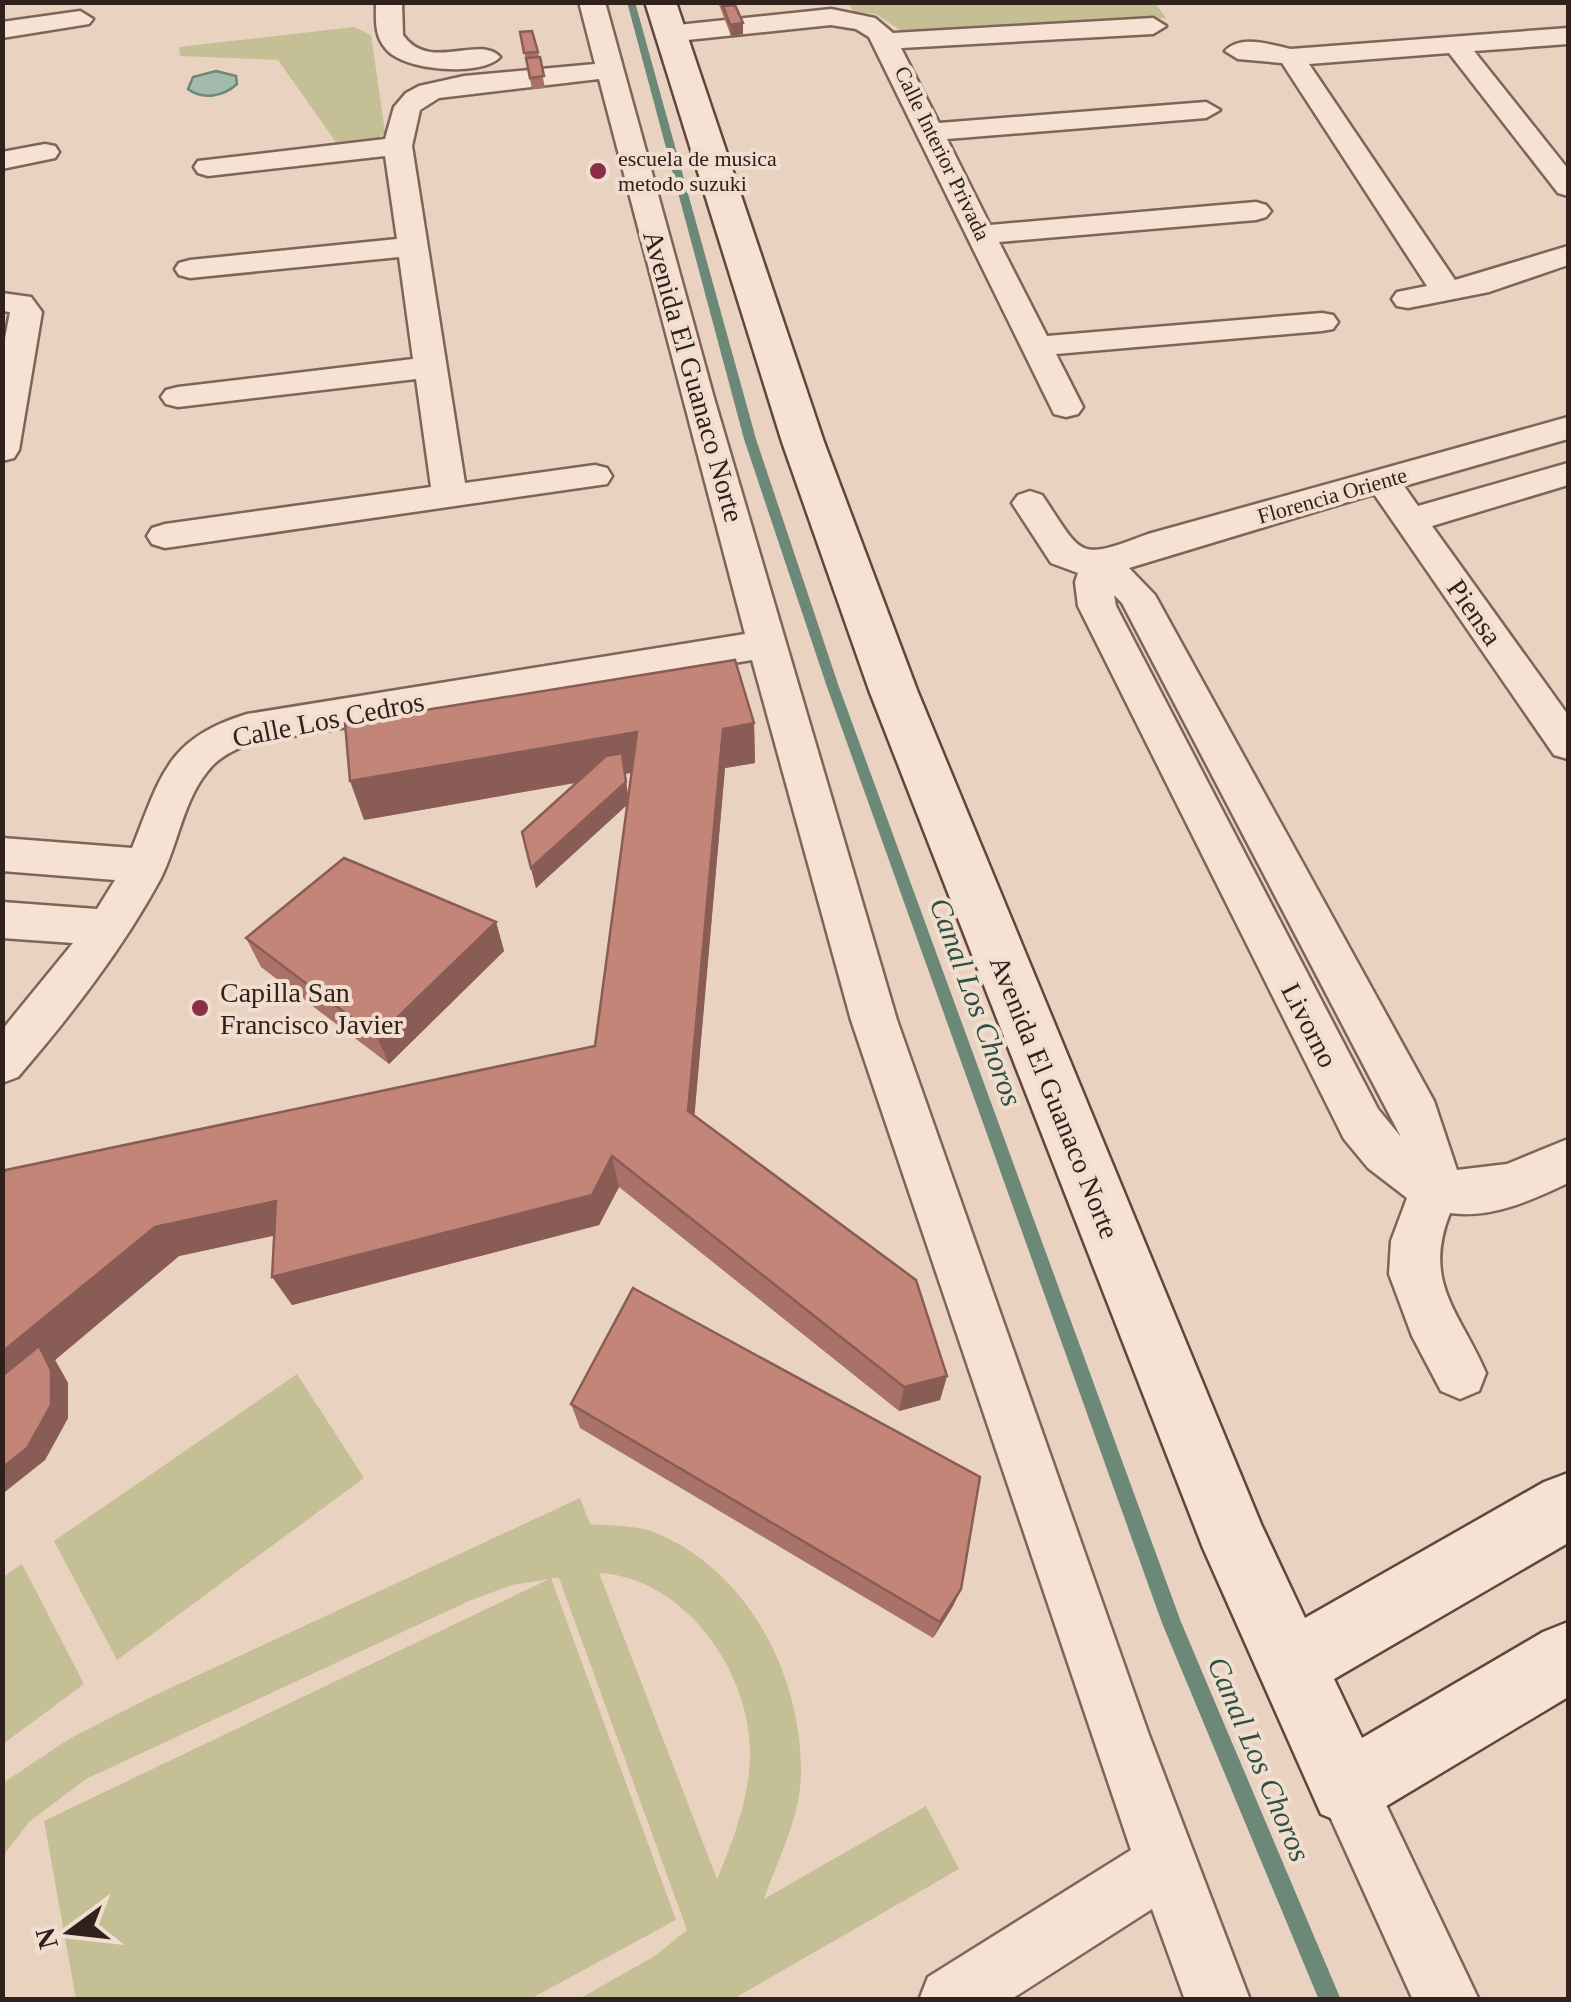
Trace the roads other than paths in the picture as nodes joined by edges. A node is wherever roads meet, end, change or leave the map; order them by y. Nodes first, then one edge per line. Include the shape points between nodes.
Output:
1 (389, 2) edge
2 (592, 2) edge
3 (733, 13) edge
4 (663, 16) edge
5 (80, 19) dead end
6 (1152, 26) dead end
7 (2, 30) edge
8 (1568, 36) edge
9 (888, 41) junction
10 (1456, 45) junction
11 (1238, 51) dead end
12 (1291, 57) junction
13 (608, 58) junction
14 (533, 65) junction
15 (1206, 110) dead end
16 (933, 132) junction
17 (398, 146) junction
18 (46, 152) dead end
19 (2, 160) edge
20 (208, 167) dead end
21 (1568, 187) edge
22 (1256, 211) dead end
23 (984, 234) junction
24 (414, 246) junction
25 (1568, 254) edge
26 (190, 270) dead end
27 (1447, 292) junction
28 (1408, 299) dead end
29 (2, 302) edge
30 (1322, 322) dead end
31 (1037, 346) junction
32 (432, 367) junction
33 (178, 396) dead end
34 (1066, 407) dead end
35 (1568, 428) edge
36 (2, 450) edge
37 (1568, 474) edge
38 (595, 476) dead end
39 (1382, 481) junction
40 (450, 498) junction
41 (1030, 503) dead end
42 (1410, 520) junction
43 (165, 536) dead end
44 (1098, 566) junction
45 (767, 644) junction
46 (1566, 737) edge
47 (1261, 824) junction
48 (1216, 836) junction
49 (2, 854) edge
50 (146, 866) junction
51 (2, 920) edge
52 (110, 928) junction
53 (2, 1063) edge
54 (1568, 1160) edge
55 (1434, 1189) junction
56 (1460, 1374) dead end
57 (1568, 1506) edge
58 (1568, 1657) edge
59 (1291, 1665) junction
60 (1347, 1788) junction
61 (1168, 1863) junction
62 (951, 2000) edge
63 (1218, 2000) edge
64 (1447, 2000) edge

1 - 14 street via 394,43 428,62
2 - 13 street, Avenida El Guanaco Norte
3 - 4 street, Calle Interior Privada
3 - 9 street, Calle Interior Privada via 844,17 870,24
4 - 59 street, Avenida El Guanaco Norte via 802,442 893,690 1156,1352
5 - 7 street
6 - 9 street
8 - 10 street
9 - 16 street, Calle Interior Privada
10 - 12 street
10 - 21 street
11 - 12 street
12 - 27 street
13 - 14 street
13 - 45 street, Avenida El Guanaco Norte
14 - 17 street via 422,94 408,105
15 - 16 street
16 - 23 street, Calle Interior Privada
17 - 20 street
17 - 24 street
18 - 19 street
22 - 23 street
23 - 31 street, Calle Interior Privada
24 - 26 street
24 - 32 street
25 - 27 street
27 - 28 street
29 - 36 street via 20,304 26,312
30 - 31 street
31 - 34 street, Calle Interior Privada
32 - 33 street
32 - 40 street
35 - 39 street, Florencia Oriente
37 - 42 street, Florencia Oriente
38 - 40 street
39 - 42 street, Piensa
39 - 44 street, Florencia Oriente
40 - 43 street
41 - 44 street, Livorno via 1058,550
42 - 46 street, Piensa
44 - 47 street, Livorno via 1136,594
44 - 48 street, Livorno via 1098,606
45 - 50 street, Calle Los Cedros via 226,736 185,773
45 - 61 street, Avenida El Guanaco Norte via 914,1144
47 - 48 street
47 - 55 street, Livorno via 1417,1116
48 - 55 street, Livorno via 1360,1124 1395,1164
49 - 50 street
50 - 52 street, Calle Los Cedros
51 - 52 street
52 - 53 street, Calle Los Cedros
54 - 55 street via 1487,1193
55 - 56 street via 1414,1244 1415,1276
57 - 59 street
58 - 60 street
59 - 60 street, Avenida El Guanaco Norte
60 - 64 street, Avenida El Guanaco Norte
61 - 62 street
61 - 63 street, Avenida El Guanaco Norte

